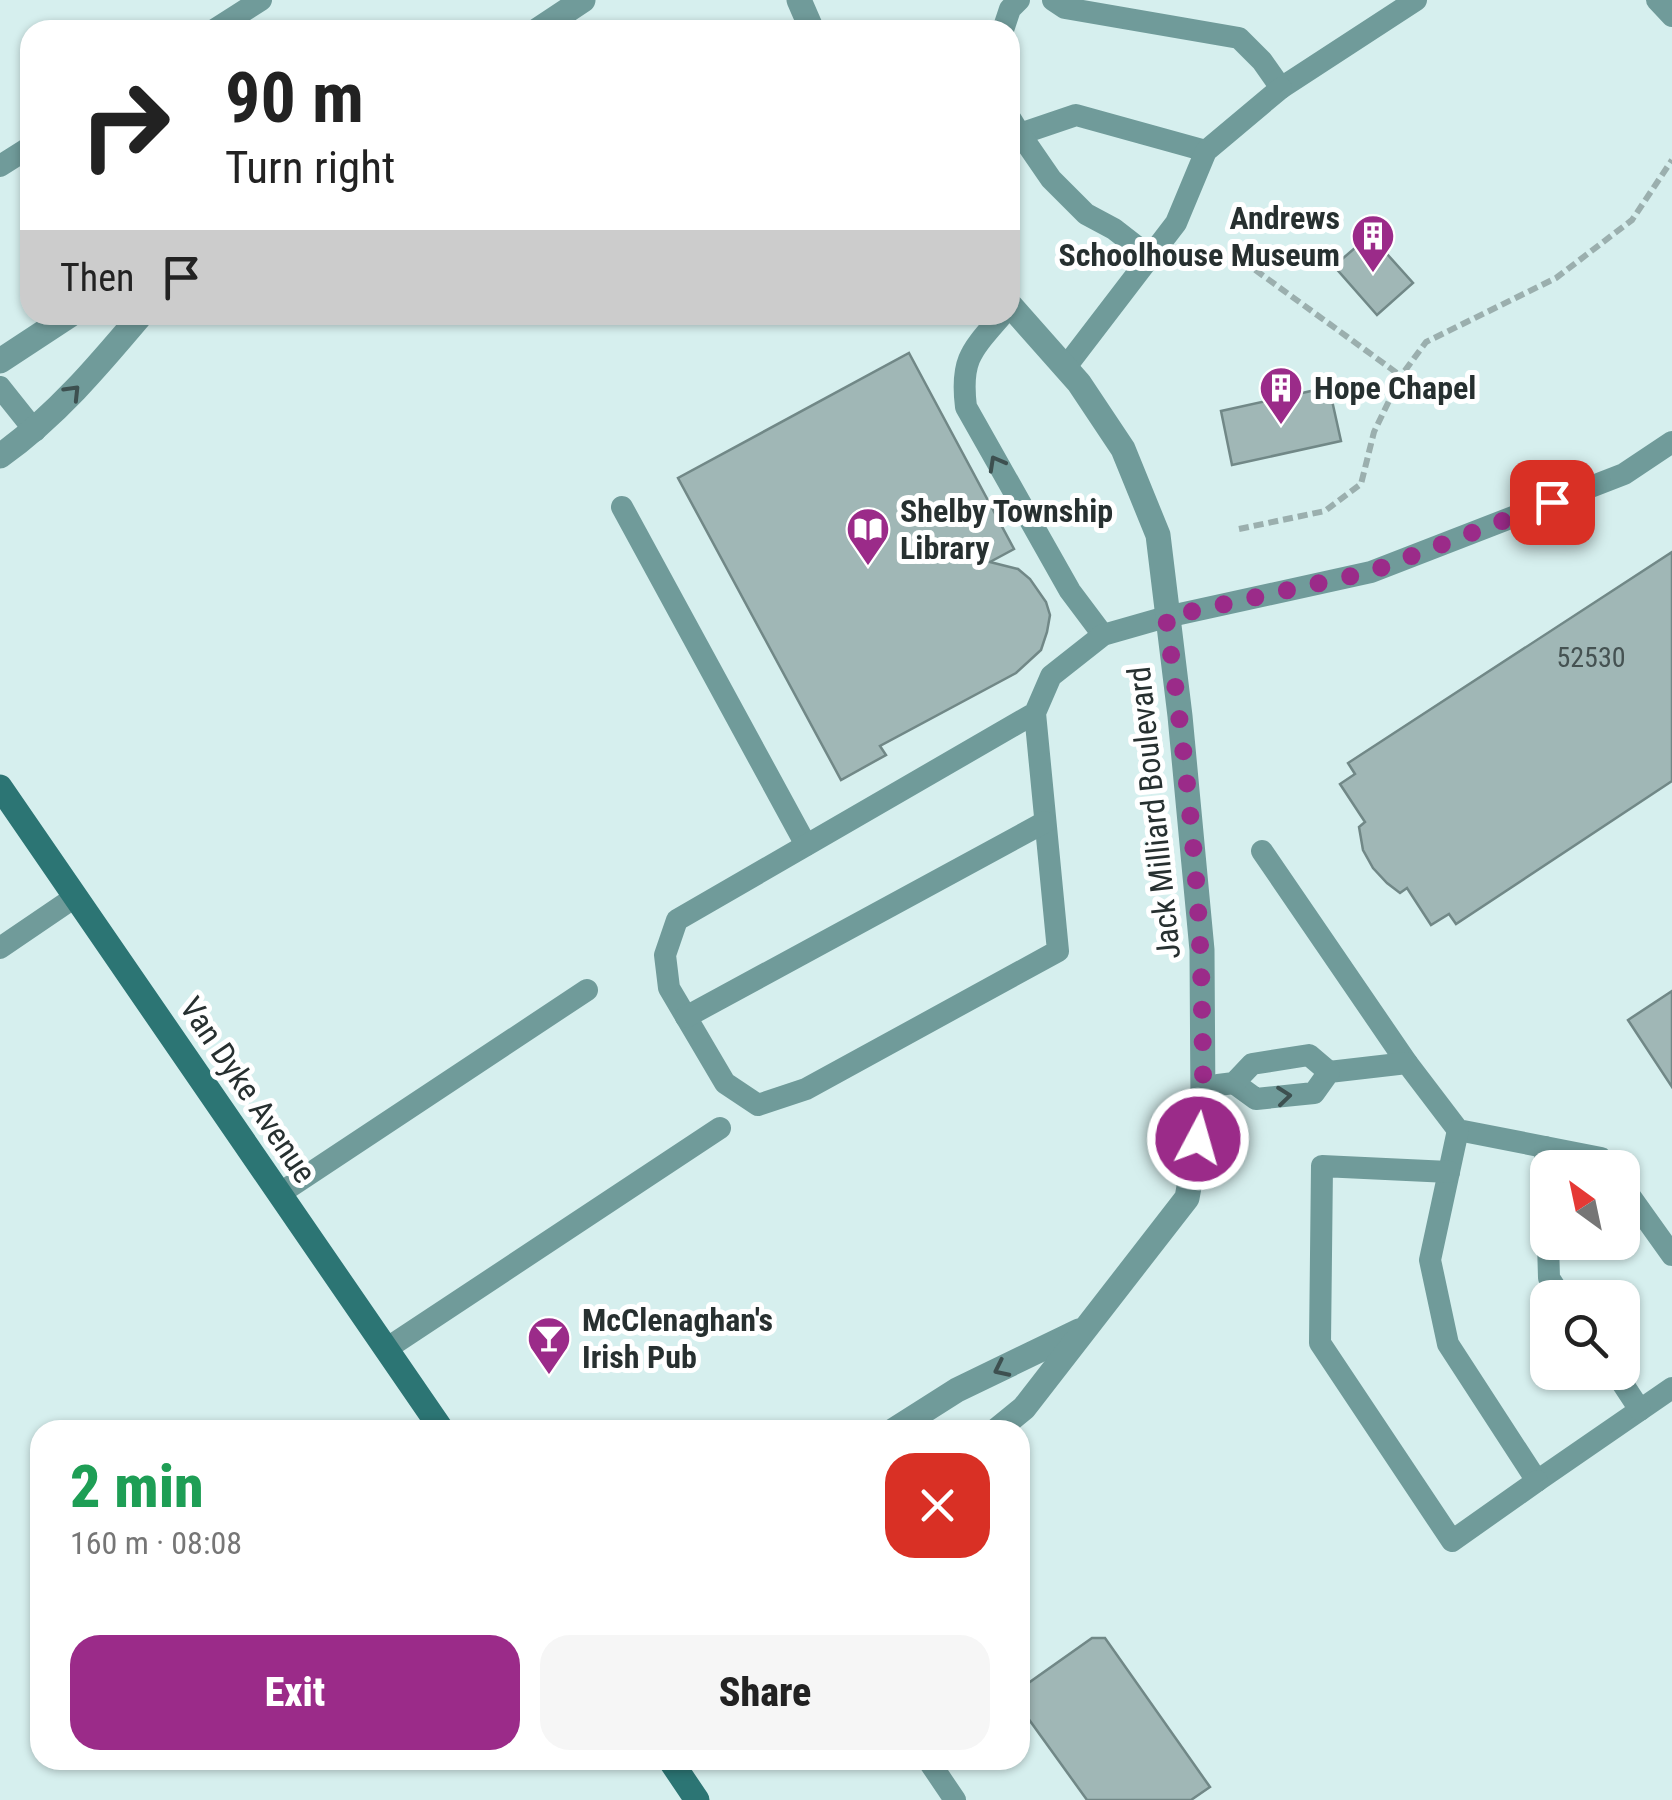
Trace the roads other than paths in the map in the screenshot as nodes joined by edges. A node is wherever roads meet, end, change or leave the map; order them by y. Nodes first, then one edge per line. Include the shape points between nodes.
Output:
1 (261, 0) edge
2 (584, 0) edge
3 (1053, 0) edge
4 (1416, 0) edge
5 (1657, 0) edge
6 (1672, 16) edge
7 (230, 20) edge
8 (553, 20) edge
9 (1281, 88) junction
10 (1020, 125) edge
11 (1020, 133) edge
12 (1206, 151) junction
13 (1150, 257) junction
14 (1020, 317) edge
15 (55, 325) edge
16 (133, 325) edge
17 (993, 325) edge
18 (0, 361) edge
19 (1065, 368) junction
20 (0, 387) edge
21 (35, 431) junction
22 (1672, 442) edge
23 (0, 456) edge
24 (622, 507) dead end
25 (1166, 617) junction
26 (1103, 635) junction
27 (1034, 714) junction
28 (0, 787) edge
29 (1045, 822) junction
30 (806, 845) junction
31 (1262, 851) dead end
32 (75, 896) junction
33 (0, 948) edge
34 (587, 990) dead end
35 (686, 1016) junction
36 (1407, 1063) junction
37 (1330, 1072) junction
38 (1234, 1083) junction
39 (1203, 1087) junction
40 (720, 1128) dead end
41 (1458, 1130) junction
42 (1545, 1147) junction
43 (1545, 1150) edge
44 (1560, 1150) edge
45 (1449, 1172) junction
46 (279, 1194) junction
47 (1640, 1210) edge
48 (1672, 1255) edge
49 (1088, 1327) junction
50 (386, 1349) junction
51 (1672, 1388) edge
52 (1626, 1390) edge
53 (1640, 1410) junction
54 (435, 1420) edge
55 (910, 1420) edge
56 (1009, 1420) edge
57 (1537, 1481) junction
58 (677, 1770) edge
59 (935, 1770) edge
60 (698, 1800) edge
61 (955, 1800) edge

1 - 7 lane
2 - 8 street
3 - 9 lane via 1065,8 1239,38
4 - 9 lane
5 - 6 lane
9 - 12 lane
10 - 12 lane via 1076,115
11 - 13 lane via 1086,214
12 - 13 lane via 1176,223
13 - 19 lane
14 - 19 street, Jack Milliard Boulevard
15 - 18 street
21 -> 16 street
26 -> 17 lane via 1070,590 966,406 962,375 974,346
19 - 25 street, Jack Milliard Boulevard via 1123,449 1158,535
20 - 21 lane
21 - 23 street
22 - 25 lane via 1624,474 1370,572
24 - 30 lane
25 - 26 lane
25 - 39 street, Jack Milliard Boulevard via 1202,950
26 - 27 lane via 1052,676
27 - 29 lane
27 - 30 lane
28 - 32 main road, Van Dyke Avenue
29 - 35 lane
29 - 35 lane via 1058,951 806,1089 758,1106 725,1083
30 - 35 lane via 678,920 664,955 669,988
31 - 36 lane
32 - 33 lane
32 - 46 main road, Van Dyke Avenue
34 - 46 lane
36 - 37 lane
36 - 41 lane
37 - 38 lane via 1310,1055 1252,1064
38 -> 37 lane via 1256,1099 1314,1094
38 - 39 lane
39 - 49 street, Jack Milliard Boulevard via 1187,1198
40 - 50 lane
41 - 42 lane
41 - 45 lane
42 - 43 lane
42 - 44 lane
45 - 57 lane via 1430,1260 1448,1344
45 - 57 lane via 1322,1166 1320,1343 1452,1541
46 - 50 main road, Van Dyke Avenue
47 - 48 lane
49 -> 55 street, Jack Milliard Boulevard
49 - 56 street, Jack Milliard Boulevard
50 - 54 main road, Van Dyke Avenue
51 - 53 lane
52 - 53 lane
53 - 57 lane
58 - 60 main road
59 - 61 lane

